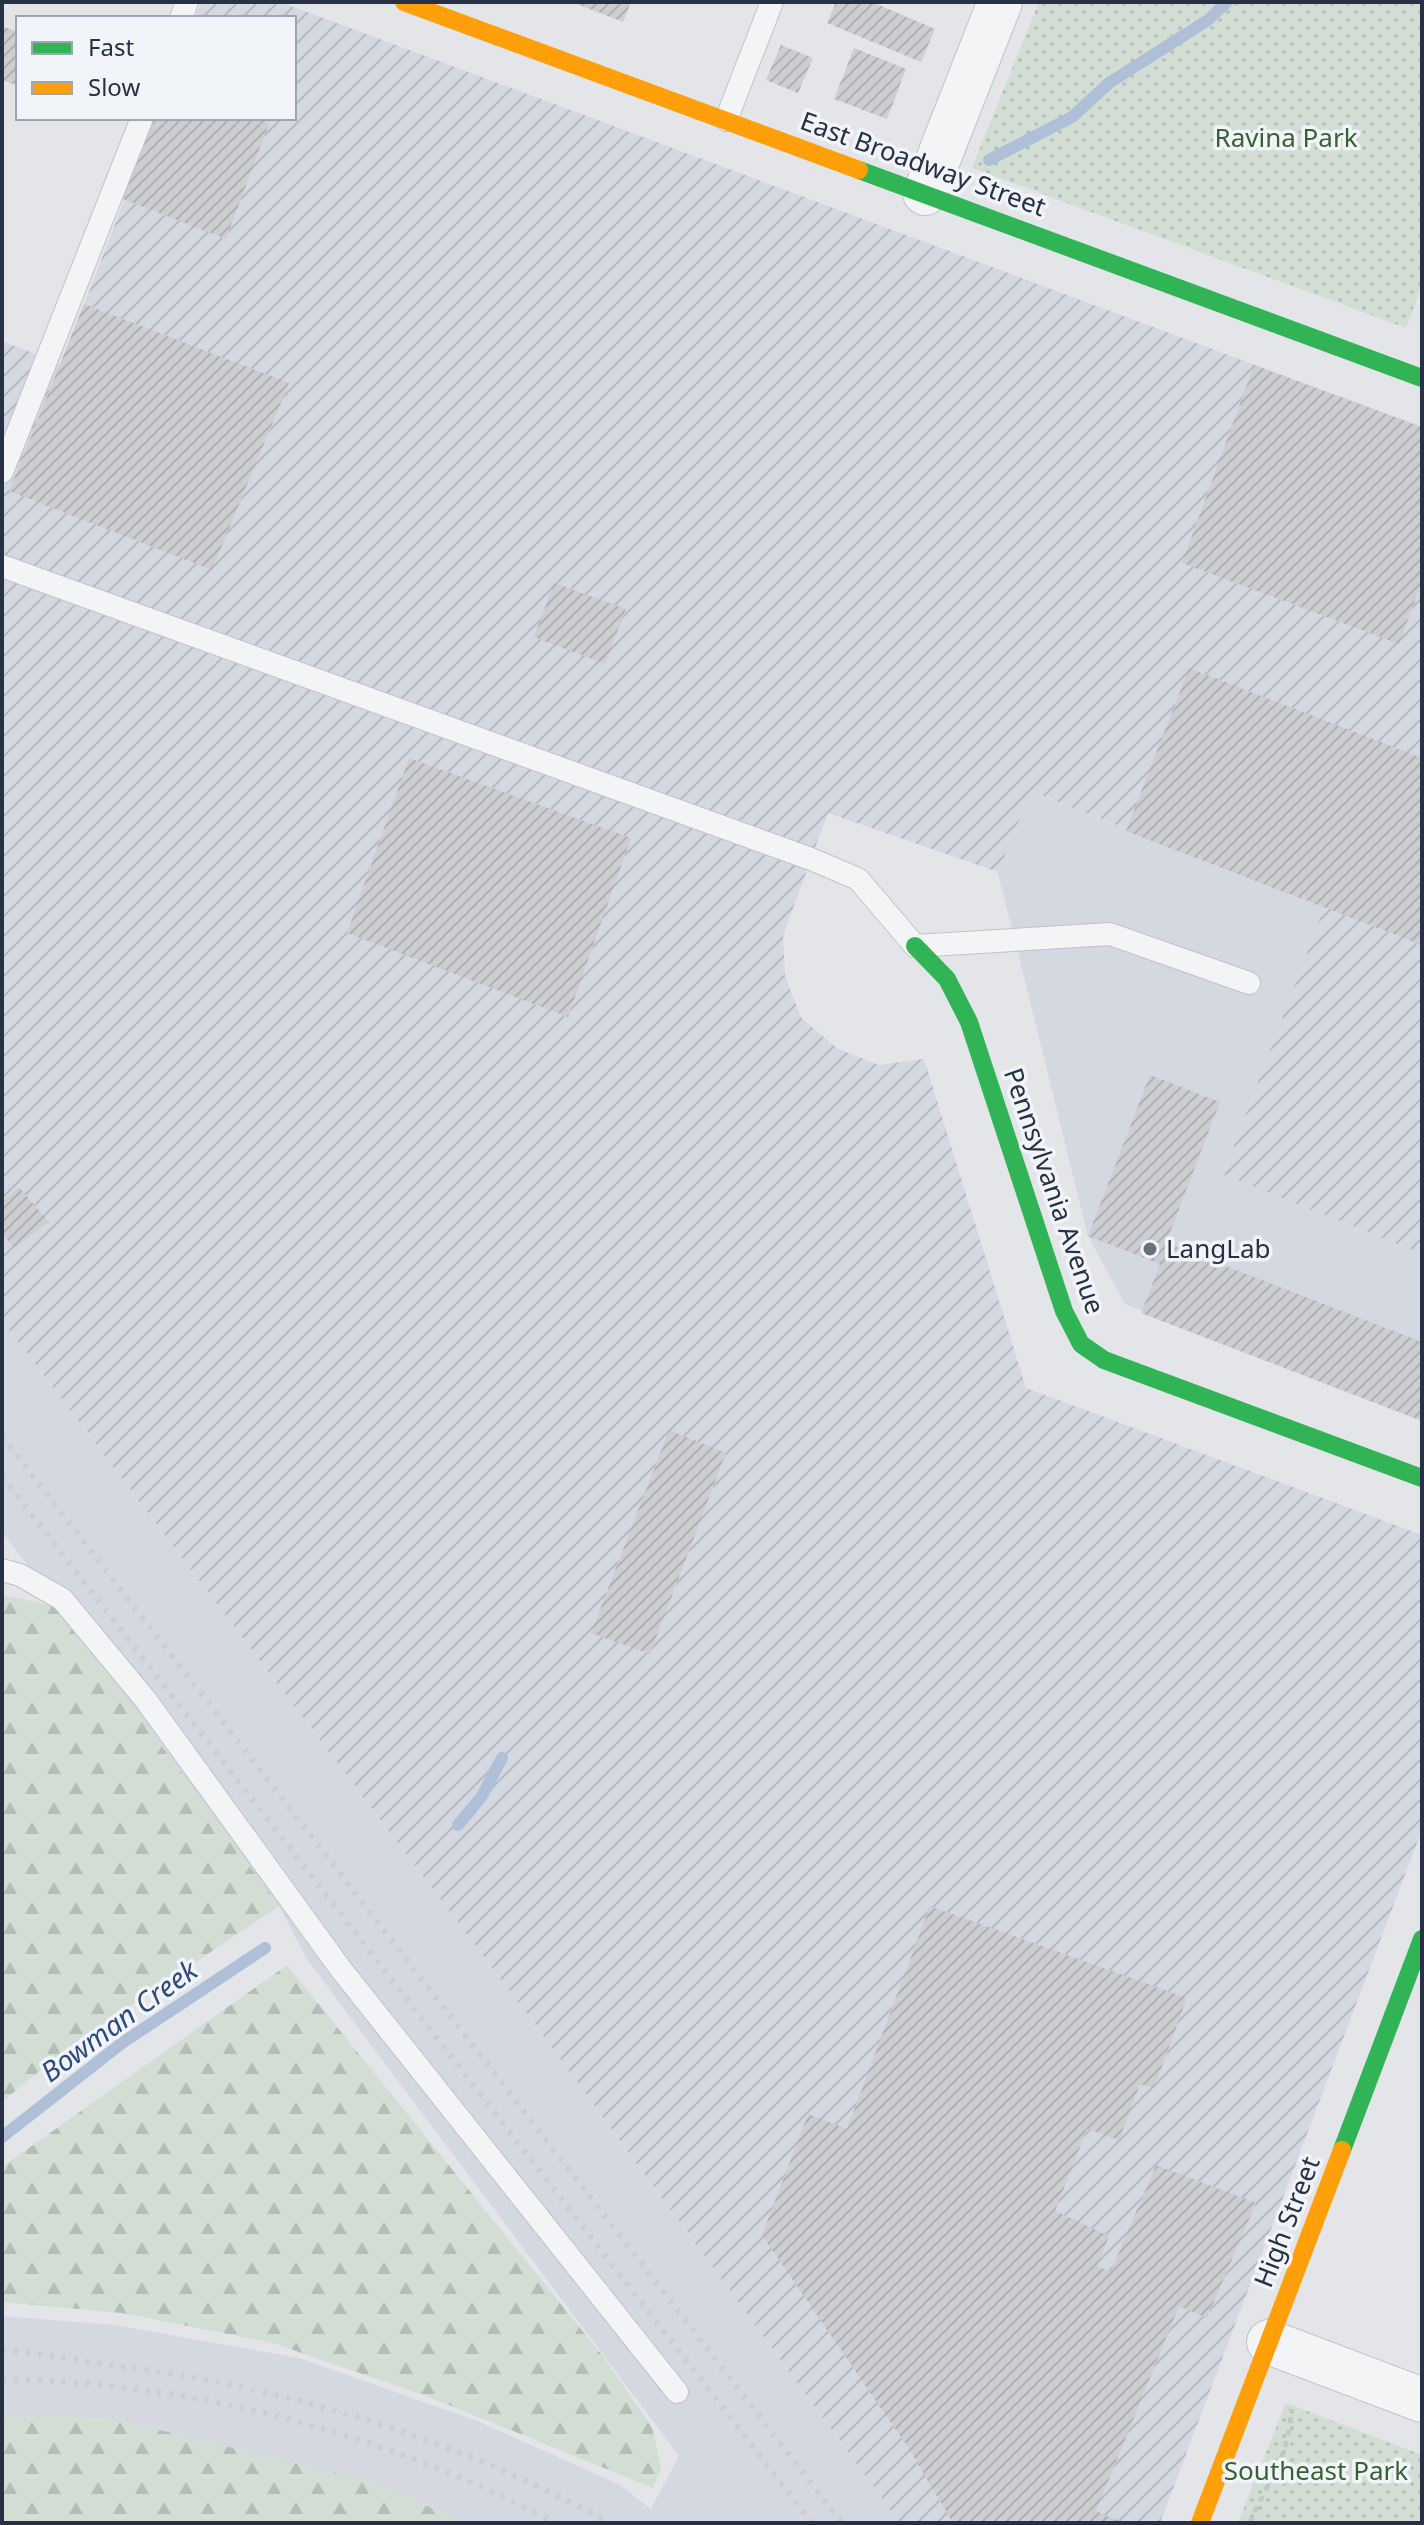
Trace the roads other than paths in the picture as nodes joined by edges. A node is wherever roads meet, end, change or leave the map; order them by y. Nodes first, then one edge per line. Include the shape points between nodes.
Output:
1 (404, 2) edge
2 (772, 2) edge
3 (1000, 2) edge
4 (473, 14) edge
5 (141, 120) edge
6 (726, 120) junction
7 (925, 193) junction
8 (1422, 378) edge
9 (2, 472) edge
10 (2, 566) edge
11 (915, 946) junction
12 (1249, 983) dead end
13 (1422, 1478) edge
14 (2, 1570) edge
15 (1422, 1939) edge
16 (1269, 2342) junction
17 (677, 2392) dead end
18 (1422, 2400) edge
19 (1200, 2523) edge

1 - 4 street, East Broadway Street
2 - 6 lane
3 - 7 street
4 - 6 street, East Broadway Street
5 - 9 lane
6 - 7 street, East Broadway Street
7 - 8 street, East Broadway Street
10 - 11 lane via 811,859 858,879
11 - 12 lane via 1110,934
11 - 13 street, Pennsylvania Avenue via 947,979 969,1022 1064,1311 1081,1344 1104,1360
14 - 17 lane via 20,1575 72,1610 145,1699 340,1968
15 - 16 street, High Street
16 - 18 street
16 - 19 street, High Street

